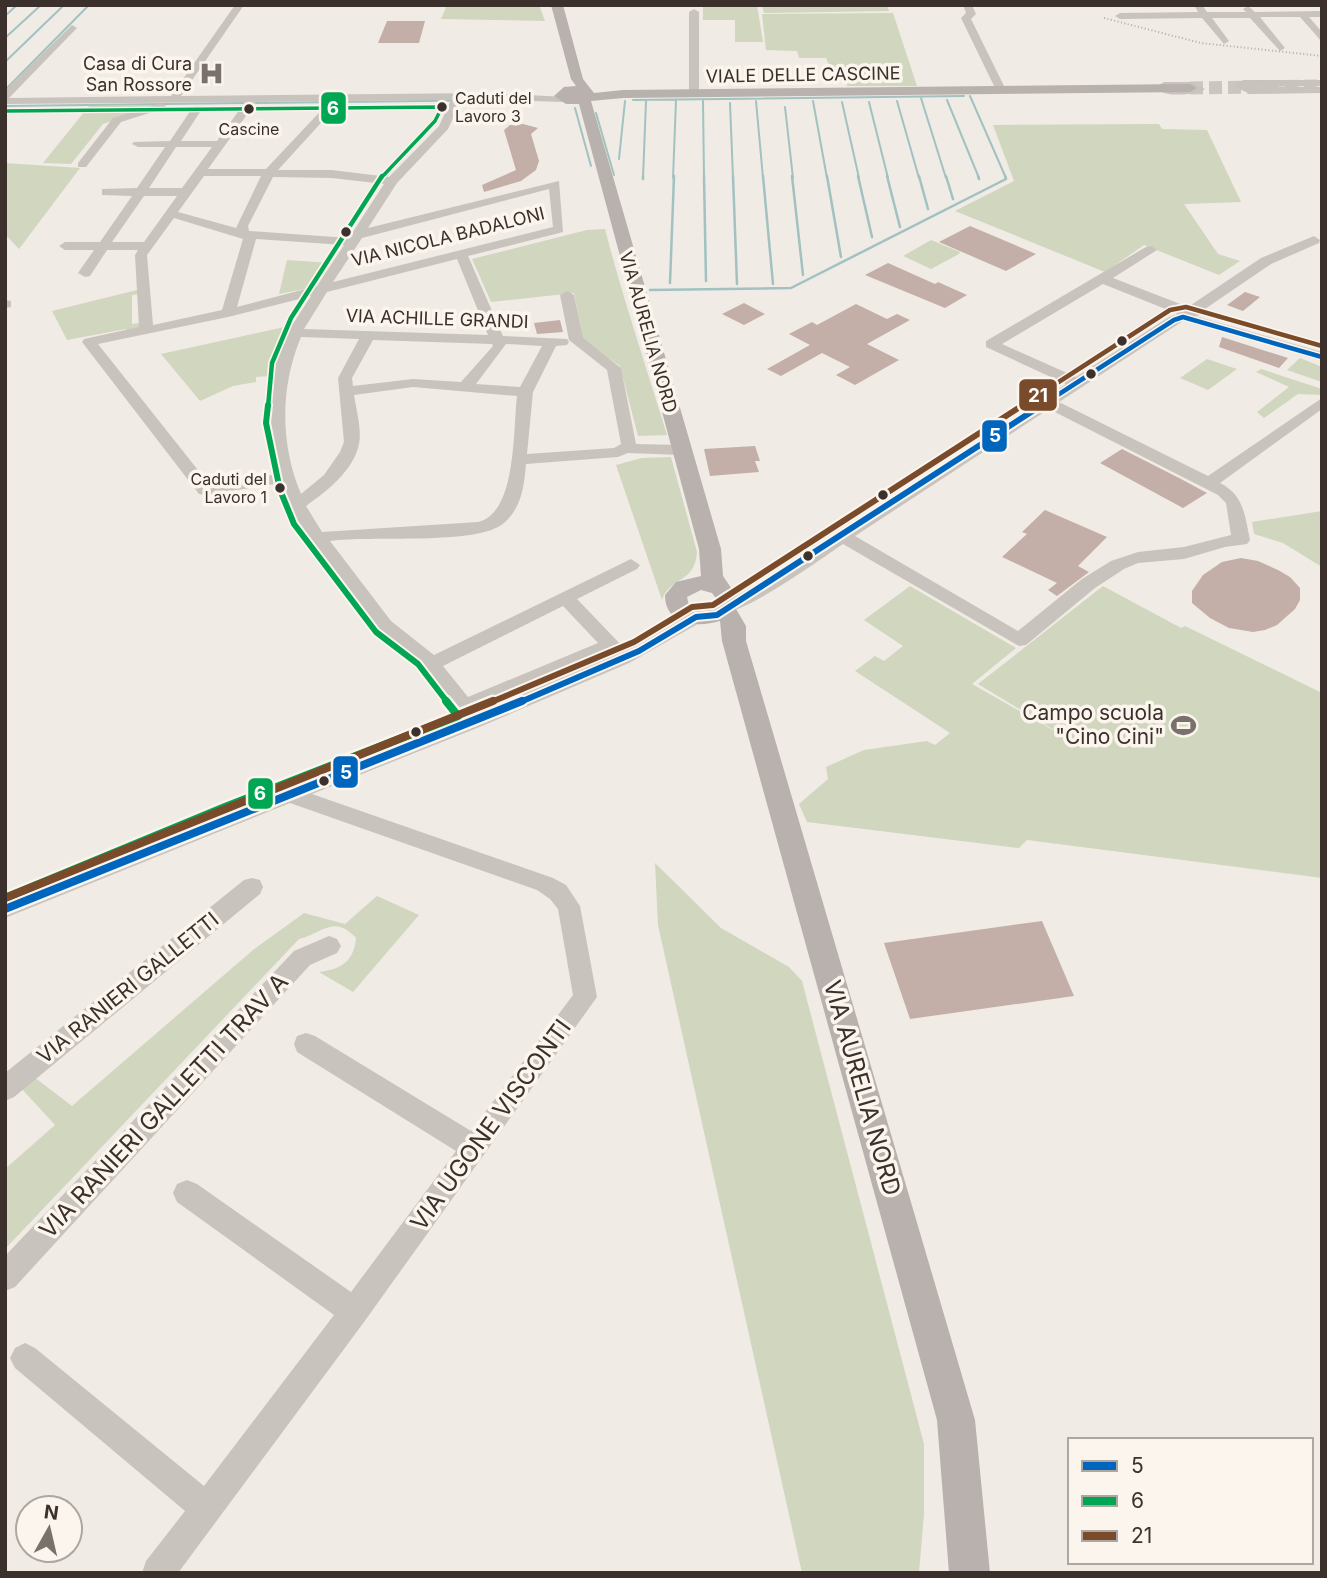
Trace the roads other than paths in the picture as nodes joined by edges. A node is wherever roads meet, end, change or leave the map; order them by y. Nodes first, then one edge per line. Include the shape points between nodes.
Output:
1 (240, 5) edge
2 (557, 5) edge
3 (967, 5) edge
4 (1146, 5) edge
5 (1197, 5) edge
6 (1245, 5) edge
7 (694, 12) dead end
8 (1303, 14) junction
9 (1322, 14) edge
10 (1153, 15) junction
11 (1204, 15) junction
12 (1253, 15) junction
13 (1120, 16) dead end
14 (72, 28) dead end
15 (1322, 38) edge
16 (1224, 41) dead end
17 (1280, 48) dead end
18 (1322, 83) edge
19 (1190, 88) tunnel mouth
20 (1000, 89) junction
21 (982, 90) junction
22 (1322, 90) edge
23 (569, 92) junction
24 (694, 94) junction
25 (586, 95) junction
26 (253, 98) junction
27 (5, 99) edge
28 (457, 99) junction
29 (337, 101) junction
30 (167, 102) junction
31 (197, 109) dead end
32 (589, 119) junction
33 (138, 144) dead end
34 (174, 144) junction
35 (222, 144) junction
36 (82, 165) dead end
37 (200, 172) junction
38 (268, 174) junction
39 (392, 181) junction
40 (106, 192) dead end
41 (141, 192) junction
42 (185, 192) junction
43 (169, 213) junction
44 (246, 234) junction
45 (355, 238) junction
46 (1314, 240) dead end
47 (65, 246) dead end
48 (104, 246) junction
49 (146, 246) junction
50 (1151, 250) dead end
51 (461, 254) junction
52 (85, 273) dead end
53 (1104, 279) junction
54 (321, 289) junction
55 (567, 295) dead end
56 (224, 314) junction
57 (1190, 314) junction
58 (145, 315) junction
59 (1216, 324) junction
60 (146, 330) junction
61 (295, 333) junction
62 (368, 336) junction
63 (498, 340) junction
64 (552, 341) junction
65 (578, 342) junction
66 (1322, 351) edge
67 (1322, 357) edge
68 (1322, 363) edge
69 (1077, 383) junction
70 (465, 387) junction
71 (346, 391) junction
72 (525, 392) junction
73 (1047, 402) junction
74 (1322, 402) edge
75 (628, 442) junction
76 (679, 444) junction
77 (518, 460) junction
78 (288, 477) junction
79 (1209, 483) junction
80 (296, 505) junction
81 (842, 536) junction
82 (317, 538) junction
83 (707, 545) junction
84 (631, 565) dead end
85 (692, 584) junction
86 (565, 598) junction
87 (675, 601) junction
88 (715, 605) junction
89 (667, 634) junction
90 (617, 651) junction
91 (432, 664) junction
92 (469, 714) junction
93 (287, 794) junction
94 (251, 887) dead end
95 (5, 909) edge
96 (329, 946) dead end
97 (306, 1044) dead end
98 (5, 1089) edge
99 (474, 1147) junction
100 (187, 1193) dead end
101 (5, 1277) edge
102 (354, 1312) junction
103 (25, 1358) dead end
104 (206, 1508) junction
105 (966, 1561) edge
106 (158, 1573) edge

1 - 30 street
2 - 23 main road
3 - 20 street via 971,14 967,18
4 - 10 street
5 - 11 street
6 - 12 street
7 - 24 street
8 - 9 street
8 - 12 street
8 - 15 street
10 - 11 street
10 - 13 street
11 - 12 street
11 - 16 street
12 - 17 street
14 - 27 street
18 - 22 street via 1238,86 1250,91
19 - 20 main road, VIALE DELLE CASCINE
20 - 21 main road, VIALE DELLE CASCINE
20 - 21 street, VIALE DELLE CASCINE via 1189,85 1200,90 1004,94
21 - 24 main road, VIALE DELLE CASCINE
23 - 25 main road, VIALE DELLE CASCINE
23 - 28 street
23 - 32 main road
24 - 25 main road, VIALE DELLE CASCINE
25 - 32 main road, VIA AURELIA NORD
26 - 29 street
26 - 30 street
26 - 35 street
27 - 30 street
28 - 29 street
28 - 39 street via 444,127
29 - 38 street
30 - 36 street via 117,120
31 - 34 street
32 - 76 main road, VIA AURELIA NORD
33 - 34 street
34 - 35 street
34 - 41 street
35 - 37 street
37 - 38 street
37 - 42 street
38 - 39 street via 332,174
38 - 44 street via 242,226
39 - 45 street
40 - 41 street
41 - 42 street
41 - 48 street
42 - 43 street
43 - 44 street
43 - 49 street
44 - 45 street
44 - 56 street via 250,238
45 - 51 street, VIA NICOLA BADALONI via 555,184 560,228
45 - 54 street
46 - 57 street via 1266,261
47 - 48 street
48 - 49 street
48 - 52 street
49 - 58 street via 141,255
50 - 53 street
51 - 54 street, VIA NICOLA BADALONI
51 - 63 street
53 - 57 street
53 - 69 street via 991,344
54 - 56 street, VIA NICOLA BADALONI
54 - 61 street
55 - 65 street
56 - 58 street, VIA NICOLA BADALONI
56 - 60 street, VIA NICOLA BADALONI
57 - 59 street
57 - 69 street via 1170,322
58 - 60 street
59 - 66 street
59 - 67 street
59 - 68 street
60 - 78 street, VIA NICOLA BADALONI via 89,342 205,490
61 - 62 street, VIA ACHILLE GRANDI
61 - 78 street via 280,372 276,423
62 - 63 street, VIA ACHILLE GRANDI
62 - 71 street via 346,374
63 - 64 street, VIA ACHILLE GRANDI
63 - 70 street via 500,349
64 - 65 street, VIA ACHILLE GRANDI
64 - 72 street
65 - 75 street via 614,368
69 - 73 street
70 - 71 street via 408,383
70 - 72 street
71 - 80 street via 351,447 327,482
72 - 77 street
73 - 79 street
73 - 81 street
74 - 79 street
75 - 76 street
75 - 77 street via 618,452
76 - 83 main road, VIA AURELIA NORD
77 - 82 street via 512,498 502,515 487,526 433,532 364,531
78 - 80 street
79 - 81 street via 1232,498 1241,540 1123,562 1019,640
80 - 82 street
81 - 88 street via 764,586
82 - 91 street via 384,625
83 - 85 main road
83 - 88 main road, VIA AURELIA NORD
84 - 86 street
85 - 87 main road via 679,590
85 - 88 main road
86 - 90 street
86 - 91 street
87 - 88 main road via 681,611
87 - 89 street
88 - 89 street
88 - 105 main road, VIA AURELIA NORD via 720,625 734,641 956,1420
89 - 90 street
90 - 92 street
91 - 92 street
92 - 93 street
93 - 95 street
93 - 99 street, VIA UGONE VISCONTI via 545,884 567,902 585,997
94 - 98 street, VIA RANIERI GALLETTI
96 - 101 street, VIA RANIERI GALLETTI TRAV A via 302,958
97 - 99 street
99 - 102 street, VIA UGONE VISCONTI
100 - 102 street
102 - 104 street, VIA UGONE VISCONTI
103 - 104 street
104 - 106 street, VIA UGONE VISCONTI

